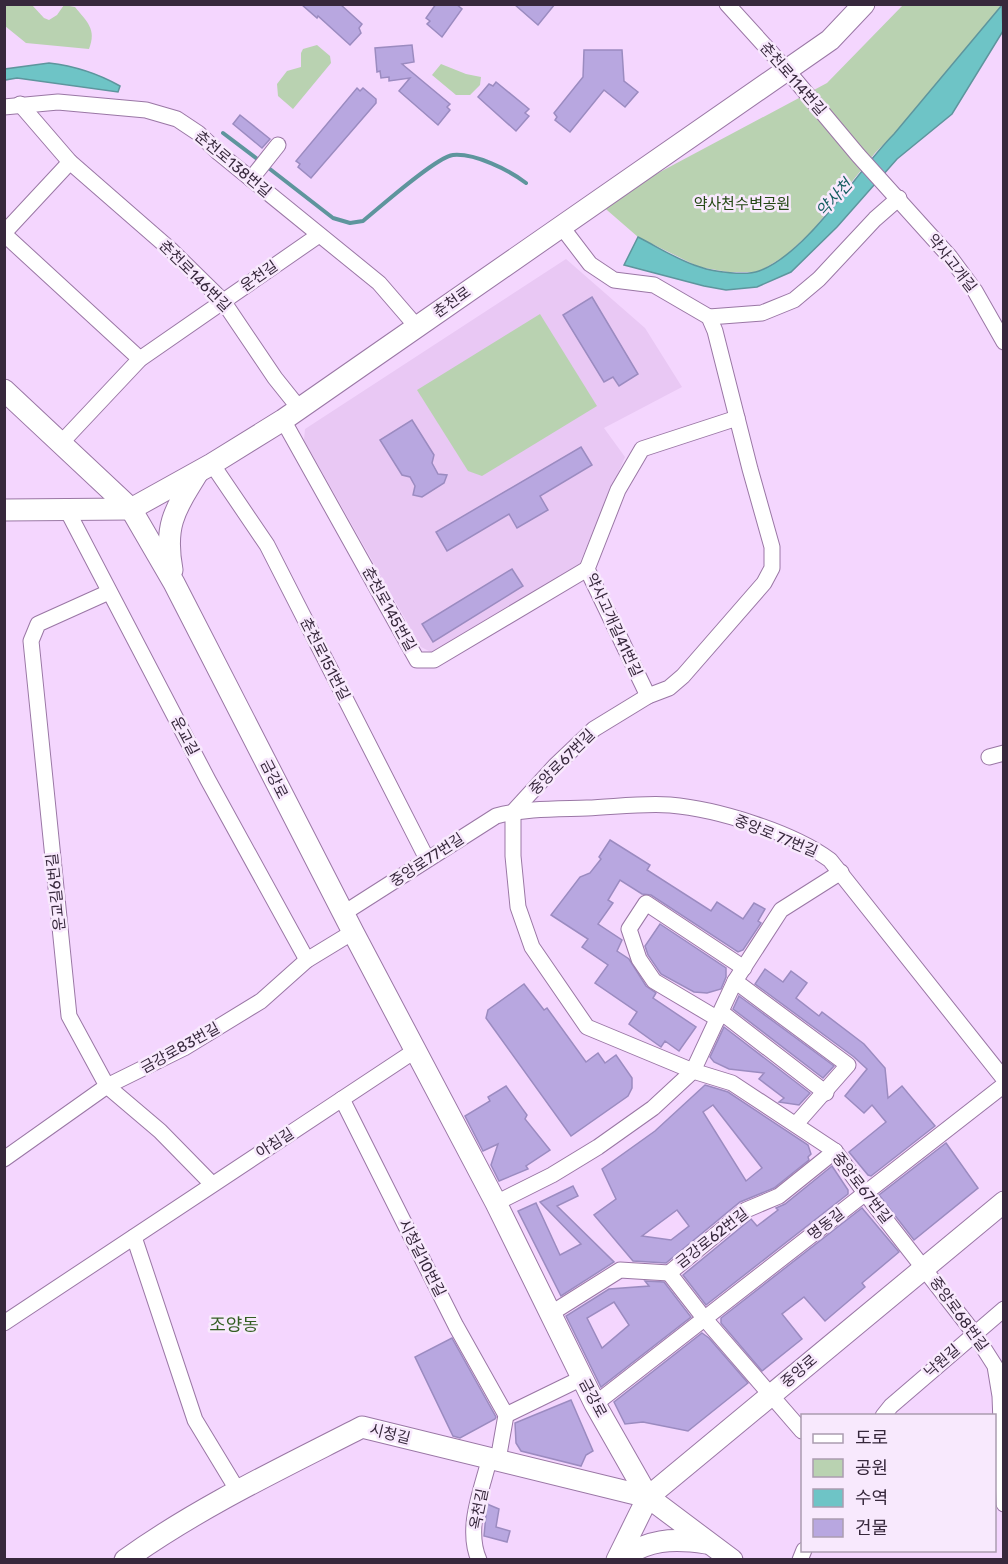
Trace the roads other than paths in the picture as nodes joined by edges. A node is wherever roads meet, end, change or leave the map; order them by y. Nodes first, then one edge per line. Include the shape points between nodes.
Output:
1 (727, 4) edge
2 (864, 4) edge
3 (786, 69) junction
4 (21, 104) junction
5 (4, 107) edge
6 (278, 145) dead end
7 (70, 162) junction
8 (251, 179) junction
9 (895, 195) junction
10 (561, 226) junction
11 (4, 234) edge
12 (319, 235) junction
13 (224, 301) junction
14 (709, 317) junction
15 (417, 327) junction
16 (1003, 340) edge
17 (140, 359) junction
18 (4, 390) edge
19 (291, 414) junction
20 (737, 418) junction
21 (61, 443) junction
22 (205, 468) junction
23 (131, 509) junction
24 (4, 510) edge
25 (67, 510) junction
26 (587, 569) junction
27 (174, 583) junction
28 (109, 592) junction
29 (648, 696) junction
30 (513, 812) junction
31 (428, 859) junction
32 (841, 872) junction
33 (348, 923) junction
34 (307, 960) junction
35 (739, 974) junction
36 (720, 1015) junction
37 (416, 1050) junction
38 (693, 1071) junction
39 (1004, 1079) edge
40 (1004, 1085) edge
41 (107, 1086) junction
42 (826, 1093) junction
43 (342, 1099) junction
44 (796, 1124) junction
45 (835, 1151) junction
46 (4, 1159) edge
47 (212, 1184) junction
48 (865, 1193) junction
49 (1004, 1202) edge
50 (496, 1203) junction
51 (134, 1237) junction
52 (924, 1267) junction
53 (669, 1273) junction
54 (1004, 1309) edge
55 (550, 1314) junction
56 (704, 1318) junction
57 (4, 1323) edge
58 (974, 1333) junction
59 (582, 1378) junction
60 (770, 1395) junction
61 (1002, 1395) edge
62 (595, 1404) junction
63 (885, 1414) edge
64 (506, 1415) junction
65 (801, 1430) edge
66 (494, 1459) junction
67 (238, 1491) junction
68 (648, 1497) junction
69 (1003, 1503) edge
70 (710, 1544) junction
71 (125, 1560) edge
72 (479, 1560) edge
73 (618, 1560) edge
74 (732, 1560) edge

1 - 3 street, 춘천로114번길
2 - 3 street, 춘천로 via 830,40
3 - 9 street, 춘천로114번길
3 - 10 street, 춘천로
4 - 5 street, 춘천로138번길
4 - 7 street, 춘천로146번길
4 - 8 street, 춘천로138번길 via 58,102 146,110 177,119
6 - 8 street
7 - 11 street
7 - 13 street, 춘천로146번길
8 - 12 street, 춘천로138번길
9 - 14 street via 819,279 794,300 762,313
9 - 16 street, 약사고개길 via 950,257
10 - 14 street via 590,264 614,280 654,285
10 - 15 street, 춘천로
11 - 17 street
12 - 13 street, 운천길
12 - 15 street, 춘천로138번길 via 379,283
13 - 17 street, 운천길
13 - 19 street, 춘천로146번길 via 275,378
14 - 20 street, 중앙로67번길
15 - 19 street, 춘천로
17 - 21 street, 운천길
18 - 21 street, 금강로
19 - 22 street, 춘천로
19 - 26 street, 춘천로145번길 via 417,660 434,660
20 - 26 street, 약사고개길41번길 via 642,449 618,490
20 - 29 street, 중앙로67번길 via 772,547 772,568 764,583 683,676 669,688
21 - 23 street, 금강로
22 - 23 street, 춘천로
22 - 27 street via 178,506 169,532
22 - 31 street, 춘천로151번길 via 267,545
23 - 25 street, 춘천로
23 - 27 street, 금강로
24 - 25 street, 춘천로
25 - 28 street, 운교길
26 - 29 street, 약사고개길41번길
27 - 33 street, 금강로
28 - 34 street, 운교길
28 - 41 street, 운교길6번길 via 38,624 31,641 69,1016
29 - 30 street, 중앙로67번길 via 594,729
30 - 31 street, 중앙로77번길 via 496,816
30 - 32 street, 중앙로 77번길 via 669,805 708,811 758,826 819,852
30 - 38 street, 중앙로67번길 via 518,907 531,947 587,1027
31 - 33 street, 중앙로77번길
32 - 35 street via 781,910
32 - 39 street, 중앙로 77번길
33 - 34 street, 금강로83번길
33 - 37 street, 금강로
34 - 41 street, 금강로83번길 via 261,1001 184,1048
35 - 36 street
35 - 36 street via 646,903 629,929 639,959 654,981
35 - 42 street via 848,1065
36 - 38 street
36 - 42 street
37 - 43 street, 아침길
37 - 50 street, 금강로
38 - 44 street, 중앙로67번길 via 732,1083
38 - 50 street via 653,1108 598,1147
40 - 48 street, 명동길
41 - 46 street, 금강로83번길
41 - 47 street, 운교길6번길 via 160,1131
42 - 44 street
43 - 47 street, 아침길
43 - 64 street, 시청길10번길 via 456,1326
44 - 45 street, 중앙로67번길
45 - 48 street, 중앙로67번길
45 - 53 street, 금강로62번길 via 779,1196 746,1210
47 - 51 street, 아침길
48 - 52 street, 중앙로67번길
48 - 56 street, 명동길
49 - 52 street, 중앙로
50 - 55 street, 금강로
51 - 57 street, 아침길
51 - 67 street via 195,1420
52 - 58 street, 중앙로68번길
52 - 60 street, 중앙로
53 - 55 street, 금강로62번길 via 620,1270
53 - 56 street
54 - 58 street, 낙원길
55 - 59 street, 금강로
56 - 60 street
56 - 62 street, 명동길
58 - 61 street, 중앙로68번길 via 995,1366
58 - 63 street, 낙원길
59 - 62 street, 금강로
59 - 64 street
60 - 65 street
60 - 68 street, 중앙로
61 - 69 street, 중앙로68번길
62 - 68 street, 금강로
64 - 66 street
66 - 67 street, 시청길 via 362,1427
66 - 68 street, 시청길
66 - 72 street, 옥천길 via 473,1528 474,1550
67 - 71 street, 시청길
68 - 70 street, 금강로
68 - 73 street, 중앙로
70 - 73 street via 669,1539 630,1551
70 - 74 street, 금강로

